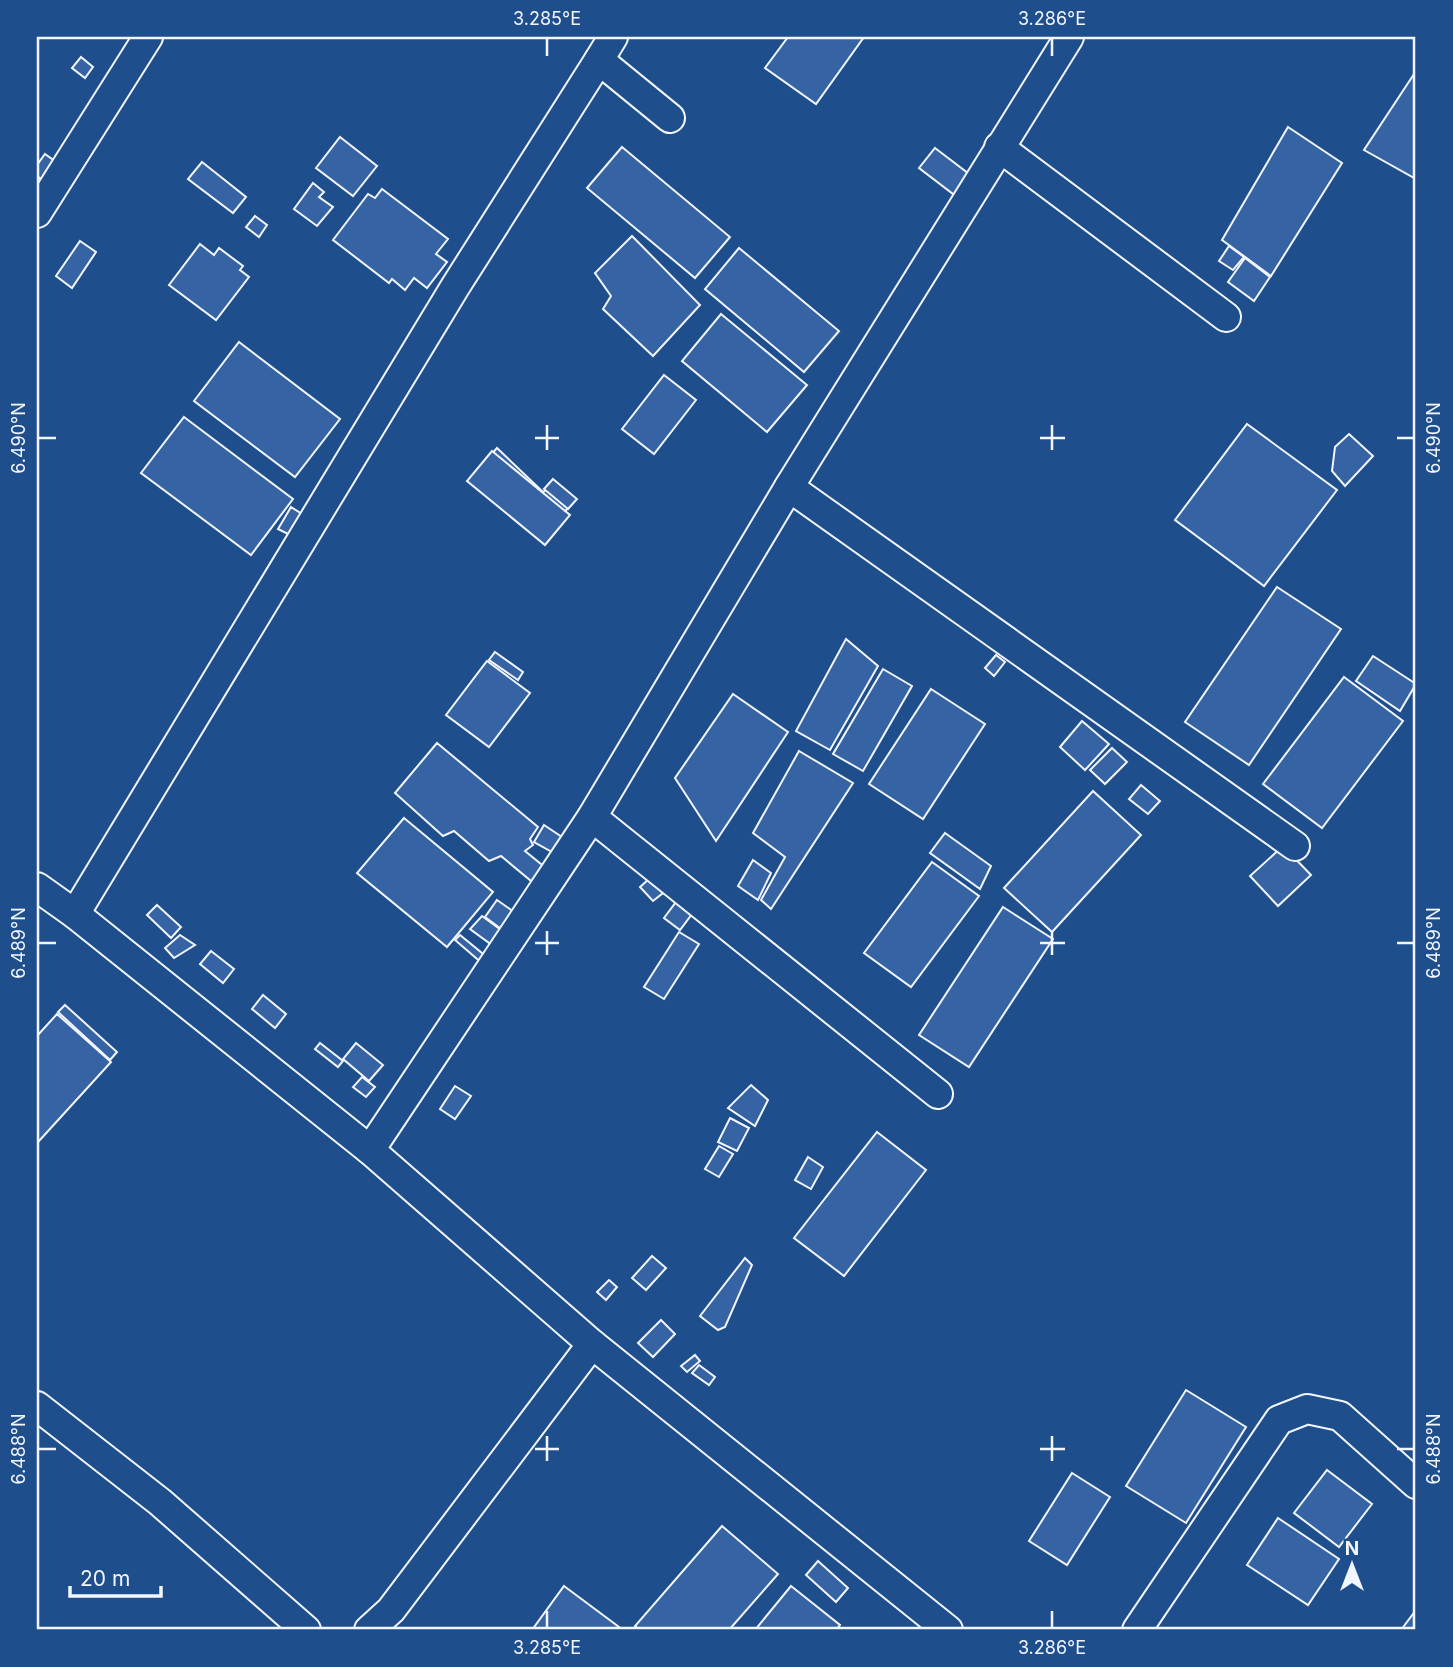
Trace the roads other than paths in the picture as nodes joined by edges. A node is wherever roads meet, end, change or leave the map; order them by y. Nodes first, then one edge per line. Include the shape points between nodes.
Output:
1 (148, 37) edge
2 (1069, 37) edge
3 (606, 48) edge
4 (670, 118) dead end
5 (999, 147) junction
6 (37, 213) edge
7 (1226, 317) dead end
8 (789, 487) junction
9 (592, 817) junction
10 (1295, 846) dead end
11 (37, 887) edge
12 (75, 914) junction
13 (938, 1094) dead end
14 (370, 1150) junction
15 (592, 1344) junction
16 (37, 1406) edge
17 (1416, 1484) edge
18 (306, 1630) edge
19 (369, 1630) edge
20 (948, 1630) edge
21 (1137, 1630) edge

1 - 6 street
2 - 5 street
3 - 4 street
3 - 12 street via 441,310
5 - 7 street
5 - 8 street
8 - 9 street
8 - 10 street
9 - 13 street
9 - 14 street
11 - 12 street
12 - 14 street
14 - 15 street
15 - 19 street via 391,1610
15 - 20 street
16 - 18 street via 160,1502
17 - 21 street via 1340,1416 1307,1409 1279,1420

